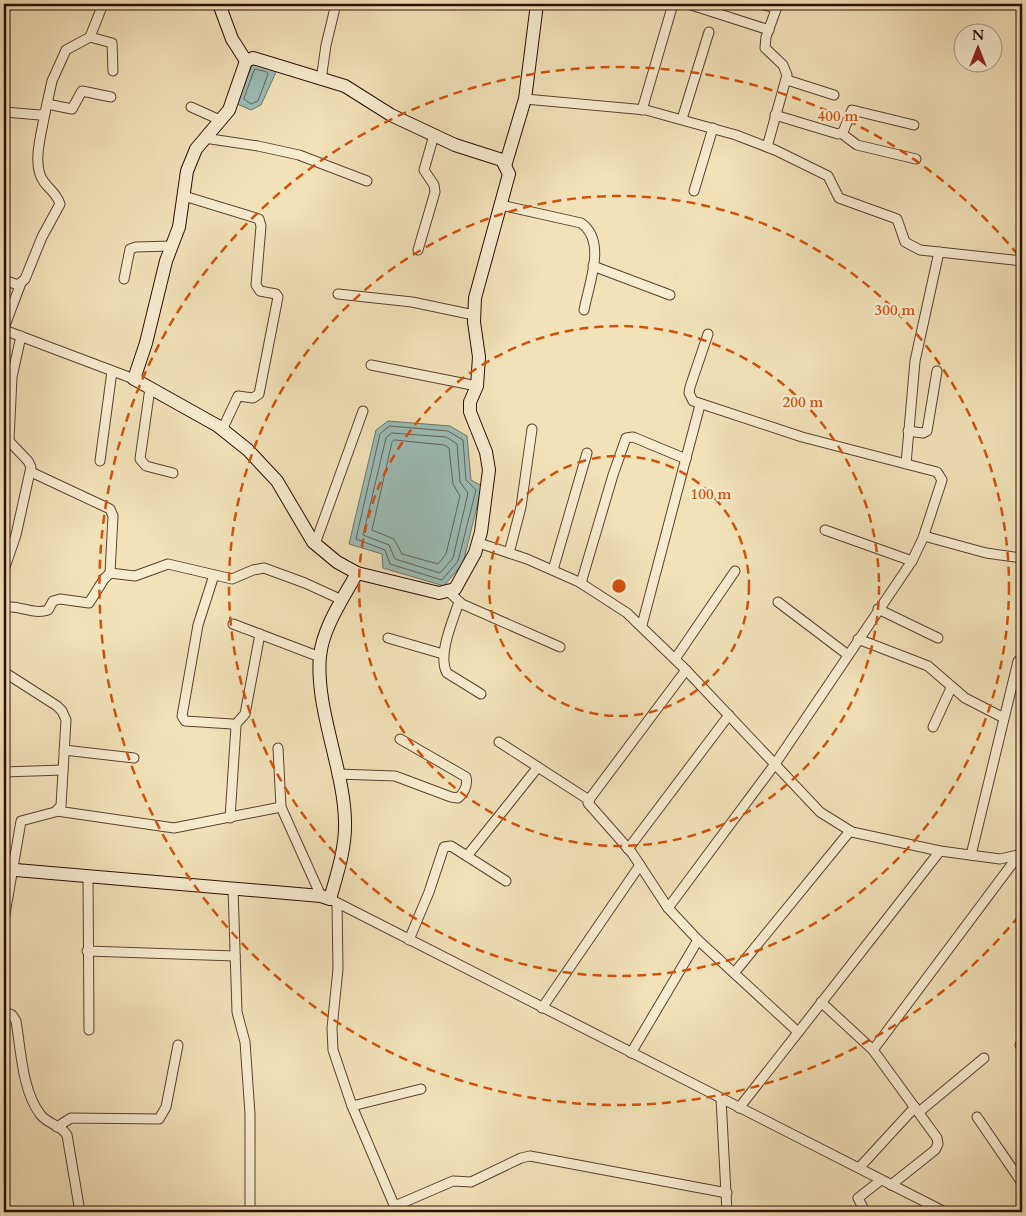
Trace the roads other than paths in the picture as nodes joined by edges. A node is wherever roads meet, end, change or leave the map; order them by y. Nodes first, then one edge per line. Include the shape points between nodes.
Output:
1 (103, 4) edge
2 (219, 4) edge
3 (336, 4) edge
4 (537, 4) edge
5 (673, 4) edge
6 (688, 4) edge
7 (760, 4) edge
8 (777, 6) edge
9 (769, 30) junction
10 (709, 32) dead end
11 (90, 37) junction
12 (246, 60) junction
13 (114, 71) dead end
14 (321, 80) junction
15 (787, 80) junction
16 (834, 95) dead end
17 (111, 97) dead end
18 (525, 99) junction
19 (191, 107) dead end
20 (46, 108) junction
21 (642, 110) junction
22 (4, 112) edge
23 (775, 116) junction
24 (682, 119) junction
25 (220, 120) junction
26 (914, 125) dead end
27 (713, 128) junction
28 (841, 133) junction
29 (434, 135) junction
30 (204, 138) junction
31 (767, 147) junction
32 (916, 159) dead end
33 (505, 166) junction
34 (368, 182) dead end
35 (694, 191) dead end
36 (184, 196) junction
37 (501, 205) junction
38 (171, 246) junction
39 (418, 250) dead end
40 (939, 252) junction
41 (1022, 261) edge
42 (593, 266) junction
43 (124, 279) dead end
44 (4, 280) edge
45 (21, 283) junction
46 (338, 294) dead end
47 (670, 295) dead end
48 (584, 310) dead end
49 (474, 315) junction
50 (4, 329) edge
51 (708, 334) dead end
52 (21, 336) junction
53 (371, 365) dead end
54 (112, 371) junction
55 (937, 371) dead end
56 (134, 379) junction
57 (477, 386) junction
58 (150, 388) junction
59 (7, 397) edge
60 (700, 405) junction
61 (363, 411) dead end
62 (7, 412) edge
63 (532, 429) dead end
64 (222, 430) junction
65 (908, 431) junction
66 (6, 442) edge
67 (587, 453) dead end
68 (686, 459) junction
69 (100, 461) dead end
70 (906, 464) junction
71 (31, 472) junction
72 (173, 473) dead end
73 (826, 530) dead end
74 (924, 536) junction
75 (479, 543) junction
76 (315, 544) junction
77 (509, 553) junction
78 (1022, 558) edge
79 (912, 561) junction
80 (4, 570) edge
81 (553, 570) junction
82 (735, 571) dead end
83 (110, 573) junction
84 (356, 573) junction
85 (214, 576) junction
86 (581, 583) junction
87 (449, 592) junction
88 (342, 600) junction
89 (459, 602) junction
90 (778, 602) dead end
91 (4, 607) edge
92 (878, 609) junction
93 (232, 624) dead end
94 (642, 626) junction
95 (260, 634) junction
96 (388, 638) dead end
97 (938, 638) dead end
98 (858, 639) junction
99 (560, 647) dead end
100 (443, 654) junction
101 (848, 655) junction
102 (320, 657) junction
103 (675, 659) junction
104 (1018, 661) dead end
105 (686, 670) junction
106 (4, 672) edge
107 (951, 688) junction
108 (481, 694) dead end
109 (729, 715) junction
110 (1004, 718) junction
111 (235, 725) junction
112 (934, 727) dead end
113 (400, 739) dead end
114 (498, 742) dead end
115 (278, 748) dead end
116 (64, 750) junction
117 (134, 758) dead end
118 (775, 764) junction
119 (538, 767) junction
120 (63, 770) junction
121 (4, 772) edge
122 (337, 774) junction
123 (589, 800) junction
124 (281, 807) junction
125 (57, 810) junction
126 (230, 818) junction
127 (850, 831) junction
128 (628, 849) junction
129 (940, 851) junction
130 (971, 855) junction
131 (1020, 855) edge
132 (467, 856) junction
133 (640, 865) junction
134 (8, 869) edge
135 (88, 876) junction
136 (506, 881) dead end
137 (233, 888) junction
138 (329, 899) junction
139 (668, 908) junction
140 (4, 920) edge
141 (409, 940) junction
142 (698, 940) junction
143 (87, 952) junction
144 (235, 956) junction
145 (734, 972) junction
146 (822, 1002) junction
147 (542, 1008) junction
148 (4, 1012) edge
149 (89, 1030) dead end
150 (798, 1032) junction
151 (178, 1045) dead end
152 (873, 1050) junction
153 (631, 1053) junction
154 (984, 1058) dead end
155 (421, 1088) dead end
156 (721, 1099) junction
157 (352, 1106) junction
158 (739, 1108) junction
159 (917, 1109) junction
160 (978, 1117) dead end
161 (57, 1127) junction
162 (859, 1168) junction
163 (881, 1180) junction
164 (1022, 1182) edge
165 (891, 1185) junction
166 (727, 1193) junction
167 (396, 1209) edge
168 (80, 1212) edge
169 (250, 1212) edge
170 (727, 1212) edge
171 (865, 1212) edge
172 (945, 1212) edge

1 - 11 street
2 - 12 street via 232,38
3 - 14 street
4 - 18 street
5 - 21 street
6 - 9 street
7 - 8 street
8 - 9 street
9 - 15 street via 765,48 783,65
10 - 24 street
11 - 13 street via 112,43
11 - 20 street via 66,50 52,81
12 - 14 street via 253,58
12 - 25 street via 229,110
14 - 29 street via 345,86 391,115
15 - 16 street
15 - 23 street
17 - 20 street via 82,91 73,109
18 - 21 street
18 - 33 street
19 - 25 street
20 - 22 street via 40,115
20 - 45 street via 39,155 40,174 60,204
21 - 24 street
23 - 28 street
23 - 31 street
24 - 27 street
25 - 30 street
26 - 28 street via 852,110
27 - 31 street
27 - 35 street
28 - 32 street via 857,145
29 - 33 street via 502,160
29 - 39 street via 424,170 435,192
30 - 34 street via 299,155
30 - 36 street via 187,171
31 - 40 street via 828,176 839,198 897,218 905,242 920,250
33 - 37 street via 509,174
36 - 38 street via 179,227
36 - 64 street via 258,219 261,226 256,285 260,291 278,297 259,394 256,398 241,395 235,398
37 - 42 street via 581,223 593,234
37 - 49 street
38 - 43 street via 130,249
38 - 56 street
40 - 41 street
40 - 65 street via 915,361
42 - 47 street
42 - 48 street
44 - 45 street
45 - 50 street
46 - 49 street via 412,302
49 - 57 street via 479,357
50 - 52 street
51 - 60 street via 689,393
52 - 54 street
52 - 59 street
53 - 57 street
54 - 56 street
54 - 69 street
55 - 65 street via 927,431
56 - 58 street
57 - 75 street via 470,402 470,412 486,452 489,470
58 - 64 street
58 - 72 street via 140,459 146,466
59 - 62 street
60 - 68 street
60 - 70 street via 802,437
61 - 76 street
62 - 66 street
63 - 77 street via 521,507
64 - 76 street via 248,450 277,481
65 - 70 street
66 - 71 street via 28,461
67 - 81 street
68 - 86 street via 633,437 626,438
68 - 94 street
70 - 74 street via 937,472 942,477
71 - 80 street via 16,536
71 - 83 street via 110,509 113,516
73 - 79 street
74 - 78 street via 986,553
74 - 79 street
75 - 77 street
75 - 87 street via 455,589
76 - 84 street
77 - 81 street
79 - 92 street
81 - 86 street
82 - 103 street
83 - 85 street via 136,576 168,564
83 - 91 street via 89,603 60,600 40,613 16,606
84 - 87 street via 439,593
84 - 88 street
85 - 88 street via 232,579 264,568
85 - 111 street via 198,625 182,716 185,720
86 - 94 street
87 - 89 street
88 - 102 street via 329,624
89 - 99 street
89 - 100 street
90 - 101 street
92 - 97 street
92 - 98 street
93 - 95 street
94 - 103 street
95 - 102 street
95 - 111 street via 244,714
96 - 100 street
98 - 101 street
98 - 107 street via 930,668
100 - 108 street via 447,672
101 - 118 street
102 - 122 street via 321,682
103 - 105 street
104 - 110 street
105 - 109 street
105 - 123 street
106 - 116 street via 62,711 66,720
107 - 110 street
107 - 112 street
109 - 118 street
109 - 128 street
110 - 130 street
111 - 126 street
113 - 122 street via 466,777 468,783 462,794 458,798 451,797 395,776
114 - 119 street
115 - 124 street
116 - 117 street
116 - 120 street
118 - 127 street via 820,812
118 - 139 street
119 - 123 street
119 - 132 street
120 - 121 street
120 - 125 street via 61,806
122 - 138 street via 345,822 340,864
123 - 128 street via 590,806
124 - 126 street
124 - 138 street
125 - 126 street via 166,828 189,827
125 - 134 street via 21,821
127 - 129 street
127 - 145 street
128 - 133 street
129 - 130 street
129 - 146 street
130 - 131 street via 1000,859
131 - 152 street
132 - 136 street
132 - 141 street via 451,846 444,847
133 - 139 street
133 - 147 street
134 - 135 street
134 - 140 street
135 - 137 street
135 - 143 street
137 - 138 street
137 - 144 street
138 - 141 street
138 - 157 street via 338,969 332,1039 336,1062
139 - 142 street
141 - 147 street
142 - 145 street
142 - 153 street
143 - 144 street
143 - 149 street
144 - 169 street via 237,1014 245,1044 250,1114
145 - 150 street
146 - 150 street
146 - 152 street
147 - 153 street
148 - 161 street via 16,1021 33,1101 42,1116
150 - 158 street
151 - 161 street via 166,1107 159,1119 71,1118
152 - 159 street
153 - 156 street
154 - 159 street
155 - 157 street
156 - 158 street
156 - 166 street
157 - 167 street
158 - 162 street
159 - 162 street
159 - 165 street via 938,1144 935,1150
160 - 164 street
161 - 168 street via 68,1138
162 - 163 street
163 - 165 street
163 - 171 street via 858,1198
165 - 172 street
166 - 167 street via 530,1156 470,1182 453,1181
166 - 170 street

